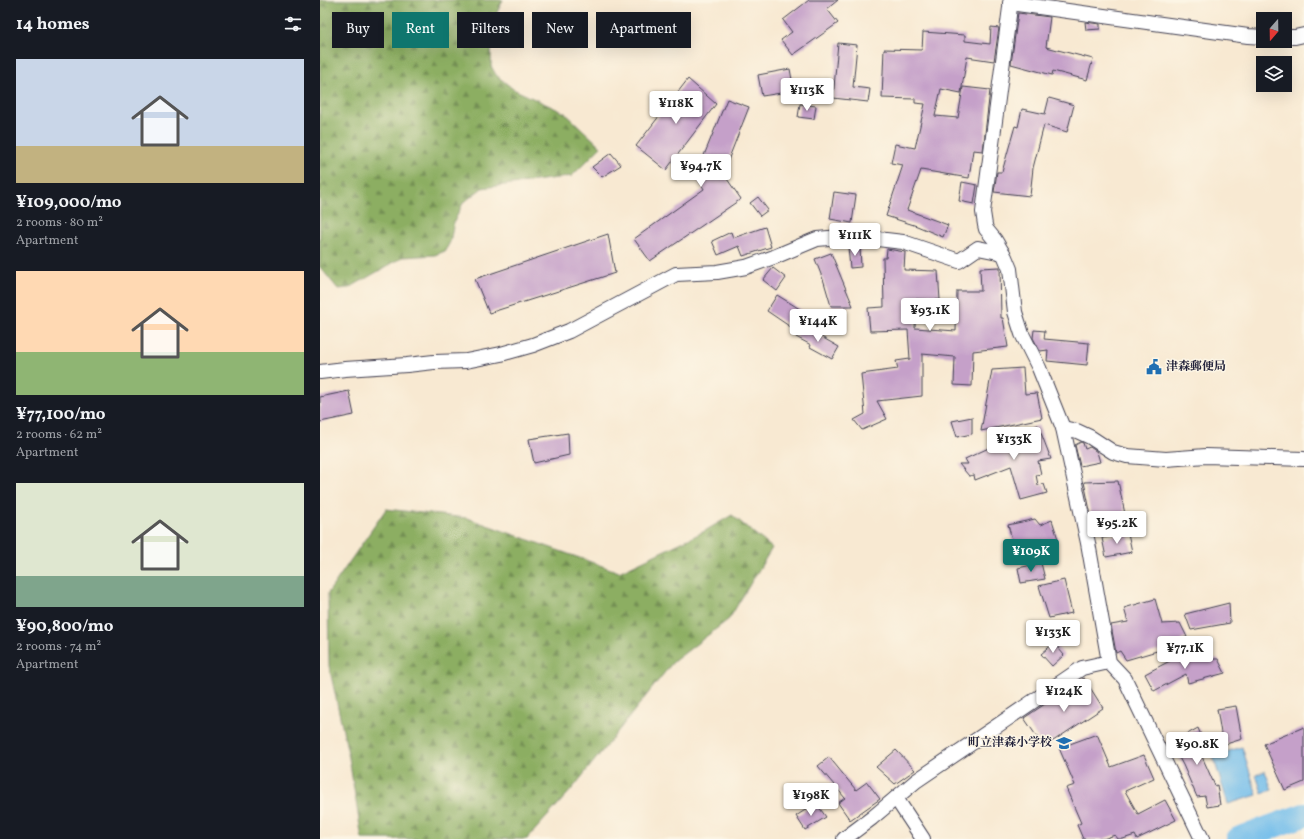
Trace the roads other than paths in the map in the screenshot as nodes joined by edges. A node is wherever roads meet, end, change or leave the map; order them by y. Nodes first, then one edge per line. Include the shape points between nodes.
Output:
1 (1010, 1) edge
2 (1304, 35) edge
3 (1256, 36) edge
4 (1292, 37) edge
5 (1003, 253) junction
6 (320, 372) edge
7 (1063, 428) junction
8 (1304, 459) edge
9 (1109, 662) junction
10 (896, 798) junction
11 (1200, 834) edge
12 (844, 839) edge
13 (923, 839) edge

1 - 3 street
1 - 5 street via 983,212 986,229
2 - 4 street
5 - 6 street via 978,248 959,261 903,242 852,236 817,239 746,267 717,272 676,274 569,331 501,354 466,361
5 - 7 street via 1010,269 1015,312 1022,334
7 - 8 street via 1077,431 1113,452 1127,456 1166,459 1206,456
7 - 9 street via 1088,543
9 - 10 street via 1082,668 916,781
9 - 11 street via 1125,679
10 - 12 street
10 - 13 street

